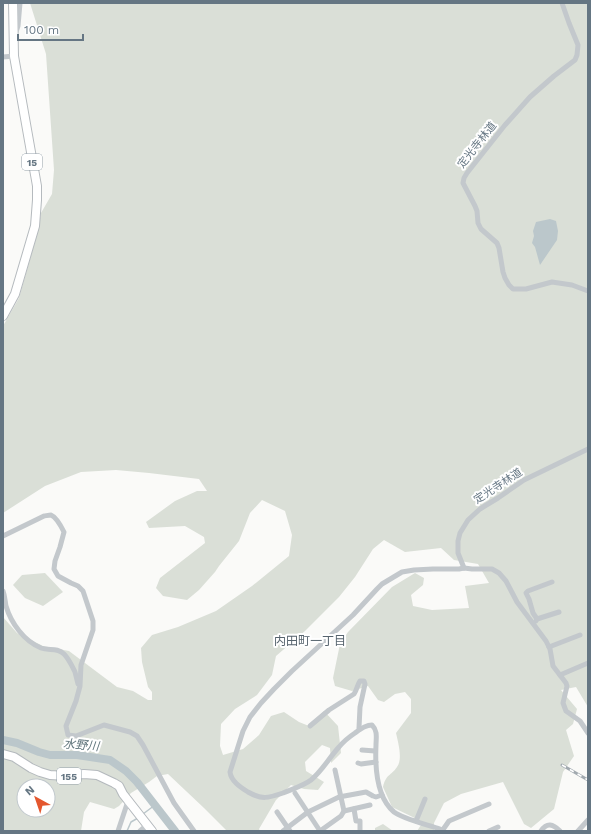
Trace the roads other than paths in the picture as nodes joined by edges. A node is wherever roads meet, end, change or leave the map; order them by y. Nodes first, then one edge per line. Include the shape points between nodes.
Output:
1 (14, 3) edge
2 (20, 3) edge
3 (562, 3) edge
4 (13, 41) junction
5 (3, 56) edge
6 (14, 56) junction
7 (588, 291) edge
8 (3, 316) edge
9 (588, 449) edge
10 (3, 536) edge
11 (464, 568) junction
12 (552, 582) dead end
13 (3, 591) edge
14 (559, 612) dead end
15 (535, 621) junction
16 (580, 635) dead end
17 (549, 647) junction
18 (588, 663) edge
19 (560, 675) junction
20 (80, 686) junction
21 (310, 726) dead end
22 (360, 729) junction
23 (588, 733) edge
24 (362, 750) dead end
25 (375, 751) junction
26 (3, 754) edge
27 (376, 762) junction
28 (358, 763) dead end
29 (335, 770) dead end
30 (295, 793) dead end
31 (340, 796) junction
32 (382, 796) junction
33 (425, 799) dead end
34 (129, 801) junction
35 (489, 804) dead end
36 (370, 805) dead end
37 (354, 809) junction
38 (277, 812) dead end
39 (308, 812) junction
40 (344, 812) junction
41 (588, 820) edge
42 (416, 821) junction
43 (145, 822) edge
44 (498, 827) dead end
45 (289, 829) edge
46 (118, 831) edge
47 (140, 831) edge
48 (194, 831) edge
49 (283, 831) edge
50 (320, 831) edge
51 (360, 831) edge
52 (443, 831) edge
53 (489, 831) edge
54 (541, 831) edge
55 (560, 831) edge
56 (578, 831) edge

1 - 4 main road, 15
2 - 4 street via 18,26
3 - 7 street, 定光寺林道 via 578,45 575,60 530,97 483,152 467,173 463,183 477,211 481,229 497,243 505,278 513,289 552,282
4 - 6 main road, 15
5 - 6 street
6 - 8 main road, 15 via 38,200 29,249 15,294
9 - 11 street, 定光寺林道 via 524,480 468,520 458,540 458,553
10 - 20 street via 48,515 60,524 64,532 54,569 58,576 83,591 93,625 81,664
11 - 15 street via 492,569 499,573 517,602
11 - 22 street via 402,572 382,584 261,703 242,731 230,775 232,780 246,791 258,797 273,796 310,780 345,741
12 - 15 street via 526,593
13 - 20 street via 8,610 18,630 40,648 58,649 64,653
14 - 15 street
15 - 17 street
16 - 17 street
17 - 19 street via 553,666
18 - 19 street
19 - 23 street via 567,686 563,703 566,711 580,721
20 - 48 street via 66,726 68,736 76,736 104,725 137,736 174,803
21 - 22 street via 354,694 360,681 364,681
22 - 25 street via 369,725 374,727
24 - 25 street
25 - 27 street
26 - 34 main road, 155 via 50,775 97,775 119,786
27 - 28 street
27 - 32 street
29 - 31 street
30 - 39 street
31 - 32 street via 366,792 376,797
31 - 39 street
31 - 40 street
32 - 42 street via 394,812
33 - 42 street
34 - 43 main road, 155
34 - 46 street
35 - 52 street via 449,821
36 - 37 street
37 - 40 street
37 - 51 street via 356,821 360,821
38 - 45 street
39 - 45 street
39 - 50 street
40 - 50 street
41 - 56 street
42 - 52 street
43 - 47 street
44 - 53 street
45 - 49 street
54 - 55 street via 544,826 550,825

